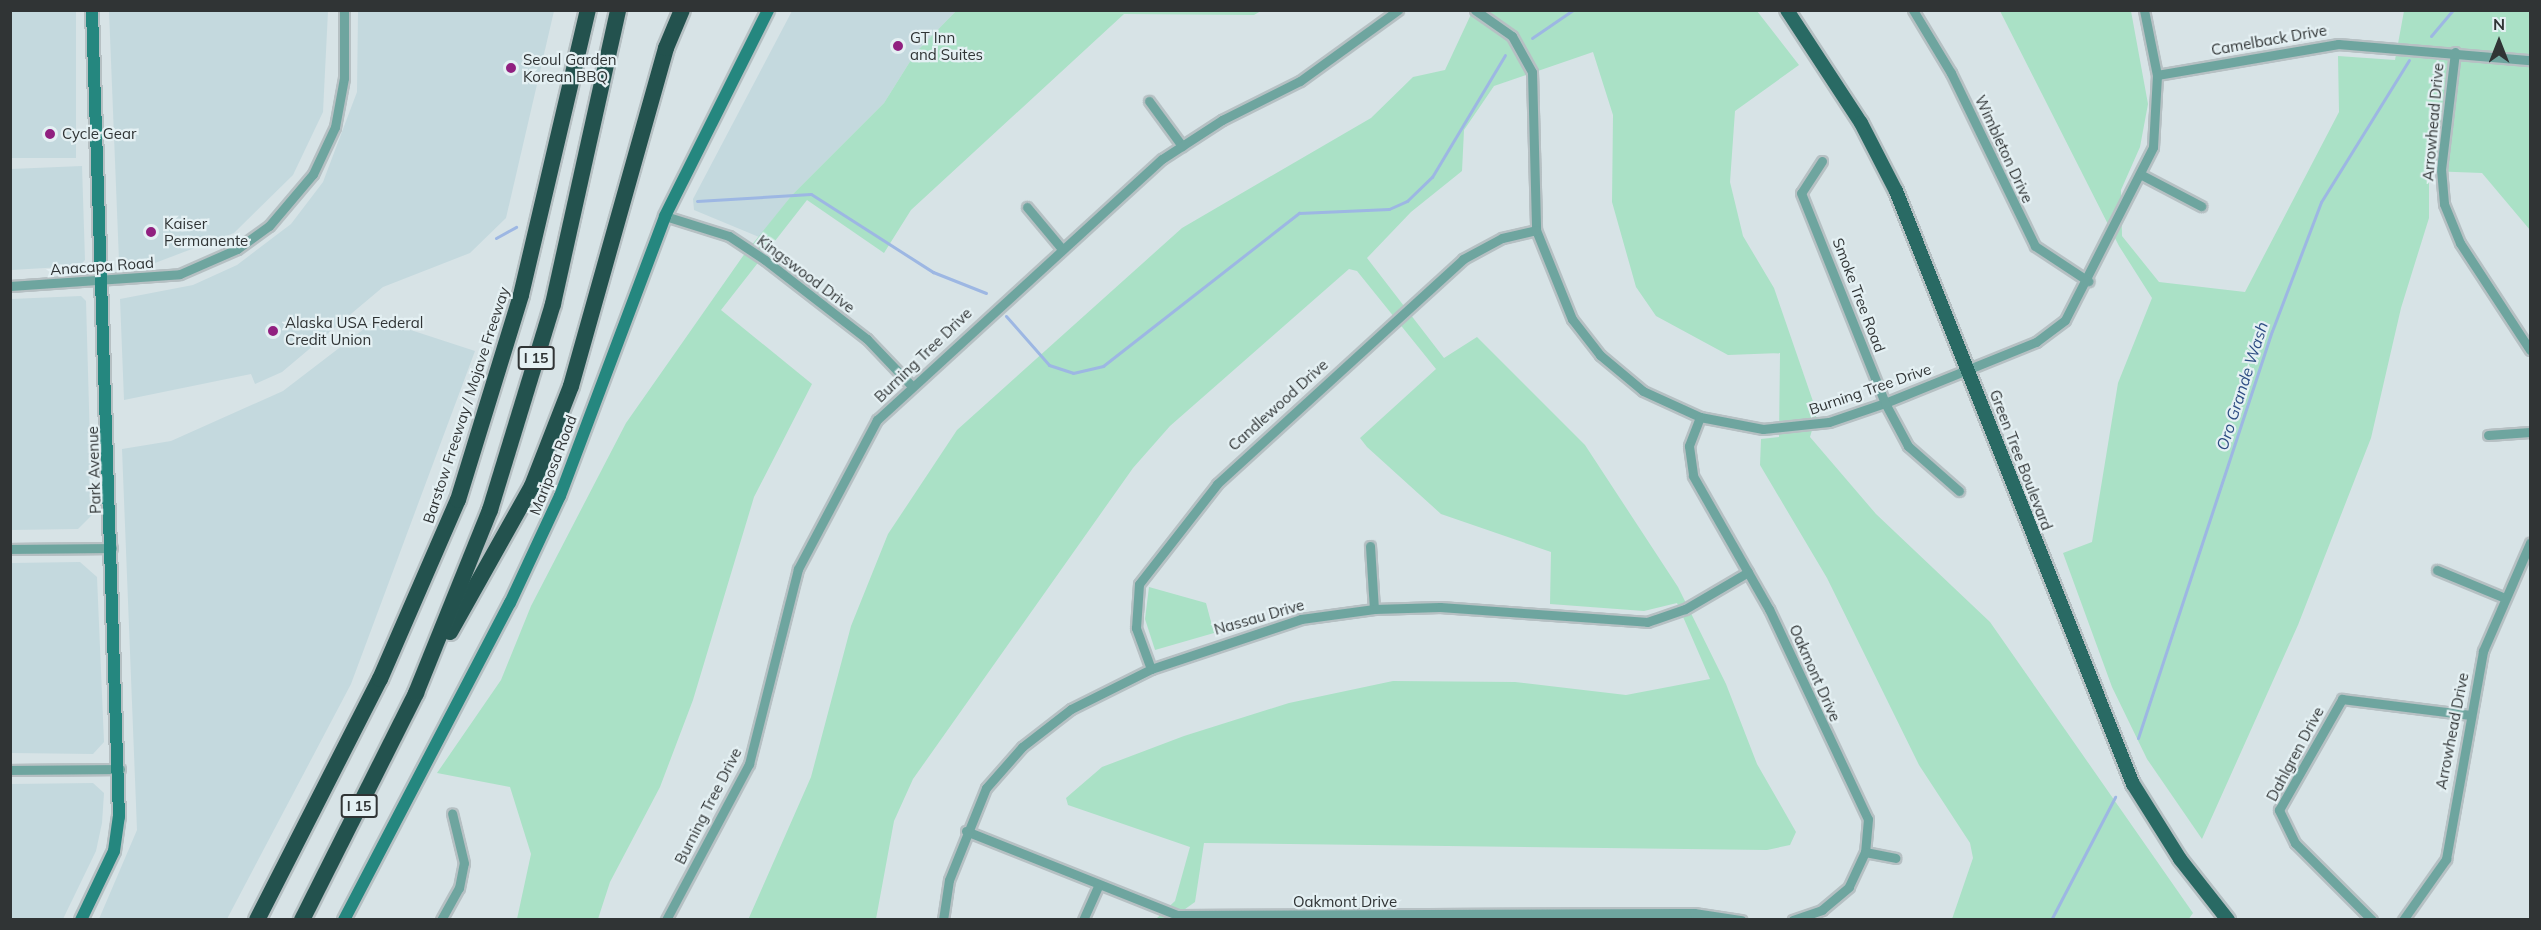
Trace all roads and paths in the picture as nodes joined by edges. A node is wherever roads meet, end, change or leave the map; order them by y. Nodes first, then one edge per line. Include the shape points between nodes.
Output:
1 (92, 10) edge
2 (344, 10) edge
3 (576, 10) edge
4 (588, 10) edge
5 (618, 10) edge
6 (682, 10) edge
7 (768, 10) edge
8 (1398, 10) edge
9 (1475, 10) edge
10 (1787, 10) edge
11 (1913, 10) edge
12 (2144, 10) edge
13 (2455, 52) junction
14 (2530, 60) edge
15 (2157, 75) junction
16 (1149, 101) dead end
17 (1182, 146) junction
18 (556, 161) junction
19 (1822, 161) dead end
20 (2142, 175) junction
21 (2201, 206) dead end
22 (1027, 207) dead end
23 (665, 216) junction
24 (1536, 230) junction
25 (1062, 249) junction
26 (2088, 281) junction
27 (102, 282) junction
28 (10, 286) edge
29 (2530, 350) edge
30 (1968, 370) junction
31 (911, 385) junction
32 (1885, 403) junction
33 (1700, 417) junction
34 (2530, 432) edge
35 (2488, 435) dead end
36 (1959, 491) dead end
37 (2530, 543) edge
38 (1370, 546) dead end
39 (111, 548) junction
40 (10, 549) edge
41 (2437, 570) dead end
42 (1748, 572) junction
43 (2505, 598) junction
44 (1374, 609) junction
45 (1151, 669) junction
46 (416, 693) junction
47 (2470, 715) junction
48 (120, 769) junction
49 (10, 770) edge
50 (452, 813) dead end
51 (966, 831) junction
52 (1865, 852) junction
53 (1895, 858) dead end
54 (1098, 887) junction
55 (81, 920) edge
56 (257, 920) edge
57 (302, 920) edge
58 (344, 920) edge
59 (441, 920) edge
60 (666, 920) edge
61 (943, 920) edge
62 (1083, 920) edge
63 (1741, 920) edge
64 (1793, 920) edge
65 (2228, 920) edge
66 (2372, 920) edge
67 (2403, 920) edge

1 - 27 main road, Park Avenue
2 - 27 street, Anacapa Road via 344,78 335,127 297,197 269,226 203,266 143,281
3 - 18 highway
4 - 18 highway, Barstow Freeway / Mojave Freeway / I 15
5 - 46 highway, I 15 via 553,304 490,510
6 - 46 highway via 666,48 571,386 532,486
7 - 23 main road, Mariposa Road
8 - 17 street, Burning Tree Drive via 1300,81
9 - 24 street, Burning Tree Drive via 1512,36 1532,72
10 - 30 main road, Green Tree Boulevard via 1861,123 1896,190
11 - 26 street, Wimbleton Drive via 1952,73 2035,246
12 - 15 street, Burning Tree Drive
13 - 14 street, Camelback Drive
13 - 15 street, Camelback Drive via 2338,44
13 - 29 street, Arrowhead Drive via 2441,169 2444,204 2460,243
15 - 20 street, Burning Tree Drive via 2157,129
16 - 17 street
17 - 25 street, Burning Tree Drive
18 - 56 highway, Barstow Freeway / Mojave Freeway / I 15 via 521,296 458,500 380,679
19 - 32 street, Smoke Tree Road via 1801,193
20 - 21 street
20 - 26 street, Burning Tree Drive
22 - 25 street
23 - 31 street, Kingswood Drive via 729,236 765,260 867,339
23 - 58 main road, Mariposa Road via 560,496
24 - 33 street, Burning Tree Drive via 1560,298 1600,356 1643,391
24 - 45 street, Candlewood Drive via 1502,238 1463,259 1224,477 1139,584 1136,628
25 - 31 street, Burning Tree Drive
26 - 30 street, Burning Tree Drive via 2052,332
27 - 28 street, Anacapa Road
27 - 39 main road, Park Avenue
30 - 32 street, Burning Tree Drive
30 - 65 main road, Green Tree Boulevard via 2110,736 2180,859
31 - 60 street, Burning Tree Drive via 877,420 817,526 787,608 749,764
32 - 33 street, Burning Tree Drive via 1788,429
32 - 36 street, Smoke Tree Road via 1908,446
33 - 42 street, Oakmont Drive via 1689,446 1693,476
34 - 35 street
37 - 43 street, Arrowhead Drive
38 - 44 street
39 - 40 street
39 - 48 main road, Park Avenue
41 - 43 street
42 - 44 street, Nassau Drive via 1685,609 1647,622 1440,607
42 - 52 street, Oakmont Drive via 1860,793 1868,819
43 - 47 street, Arrowhead Drive via 2483,651
44 - 45 street, Nassau Drive via 1301,619
45 - 51 street, Nassau Drive via 1071,709 1022,747 986,788
46 - 57 highway, I 15
47 - 66 street, Dahlgren Drive via 2342,699 2279,810 2295,843
47 - 67 street, Arrowhead Drive via 2446,859
48 - 49 street
48 - 55 main road, Park Avenue via 114,851
50 - 59 street via 464,863 459,888
51 - 54 street, Oakmont Drive
51 - 61 street, Nassau Drive
52 - 53 street
52 - 64 street, Oakmont Drive via 1849,886 1822,910
54 - 62 street
54 - 63 street, Oakmont Drive via 1177,915 1694,914

